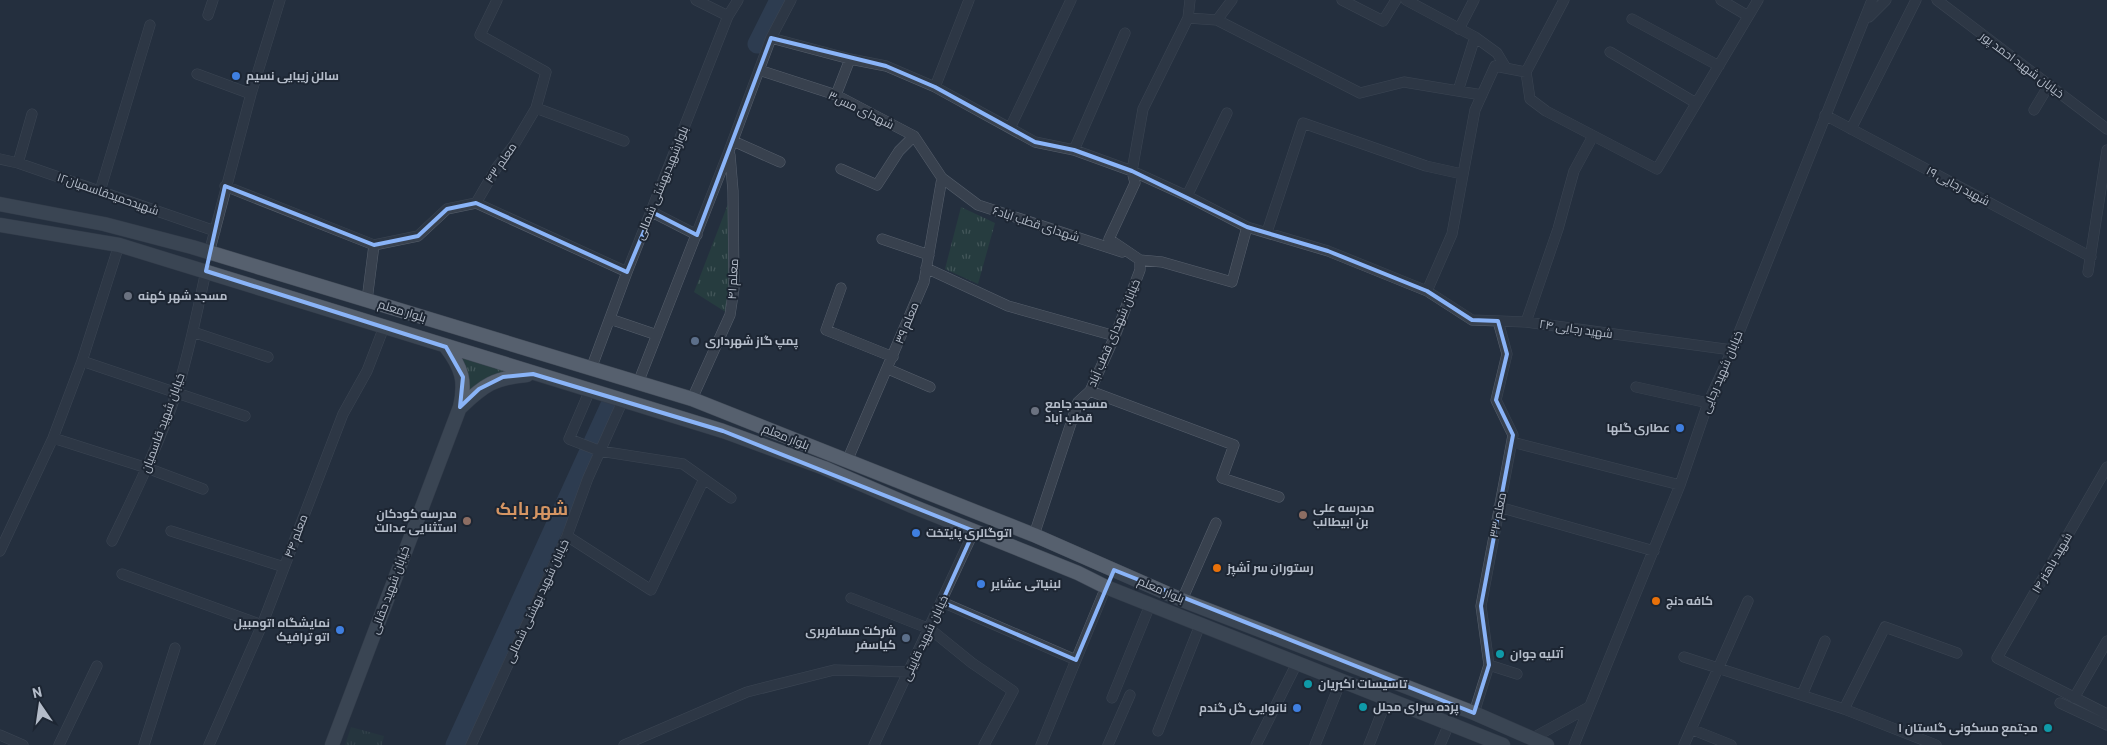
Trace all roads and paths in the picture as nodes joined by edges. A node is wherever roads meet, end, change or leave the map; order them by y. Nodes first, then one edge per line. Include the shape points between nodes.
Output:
1 (213, 0) edge
2 (280, 0) edge
3 (497, 0) edge
4 (696, 0) edge
5 (738, 0) edge
6 (791, 0) edge
7 (969, 0) edge
8 (1071, 0) edge
9 (1190, 0) edge
10 (1232, 0) edge
11 (1342, 0) edge
12 (1396, 0) edge
13 (1406, 0) edge
14 (1474, 0) edge
15 (1564, 0) edge
16 (1721, 0) edge
17 (1758, 0) edge
18 (1867, 0) edge
19 (1872, 0) edge
20 (1886, 0) edge
21 (1916, 0) edge
22 (1937, 0) edge
23 (208, 15) dead end
24 (728, 16) junction
25 (1748, 16) junction
26 (1188, 18) junction
27 (1632, 18) dead end
28 (1217, 20) junction
29 (1865, 22) junction
30 (150, 25) dead end
31 (1460, 29) junction
32 (1125, 33) dead end
33 (770, 38) junction
34 (1475, 38) junction
35 (1610, 52) dead end
36 (850, 59) junction
37 (1719, 66) junction
38 (1506, 68) junction
39 (759, 70) junction
40 (1526, 72) junction
41 (197, 74) dead end
42 (2049, 85) junction
43 (935, 87) junction
44 (1458, 91) junction
45 (251, 94) junction
46 (1482, 95) junction
47 (836, 96) junction
48 (1696, 103) junction
49 (536, 108) junction
50 (2034, 110) dead end
51 (1226, 112) dead end
52 (32, 114) dead end
53 (1825, 115) junction
54 (1010, 128) junction
55 (1850, 129) junction
56 (2107, 130) edge
57 (914, 136) junction
58 (1593, 136) junction
59 (733, 140) junction
60 (624, 141) dead end
61 (1074, 150) junction
62 (2107, 150) edge
63 (729, 151) junction
64 (0, 159) edge
65 (780, 162) dead end
66 (18, 163) junction
67 (841, 169) dead end
68 (1132, 171) junction
69 (1462, 174) junction
70 (942, 178) junction
71 (225, 186) junction
72 (100, 191) junction
73 (1187, 196) junction
74 (476, 203) junction
75 (0, 204) edge
76 (652, 212) junction
77 (0, 225) edge
78 (1247, 227) junction
79 (215, 231) junction
80 (1267, 232) junction
81 (693, 233) junction
82 (882, 239) dead end
83 (119, 245) junction
84 (374, 245) junction
85 (209, 253) junction
86 (929, 255) junction
87 (2091, 257) junction
88 (1138, 258) junction
89 (926, 268) junction
90 (206, 271) junction
91 (627, 272) junction
92 (2088, 272) dead end
93 (841, 288) dead end
94 (1427, 291) junction
95 (367, 300) junction
96 (610, 320) junction
97 (1498, 321) junction
98 (1526, 322) junction
99 (384, 327) junction
100 (193, 332) junction
101 (657, 335) junction
102 (1115, 336) junction
103 (446, 346) junction
104 (1732, 350) junction
105 (268, 357) dead end
106 (893, 357) junction
107 (82, 361) junction
108 (591, 369) junction
109 (888, 369) junction
110 (533, 374) junction
111 (638, 382) junction
112 (1636, 386) dead end
113 (930, 387) dead end
114 (590, 390) junction
115 (1090, 391) junction
116 (176, 394) junction
117 (692, 399) junction
118 (623, 400) junction
119 (1708, 403) junction
120 (460, 407) junction
121 (245, 416) dead end
122 (53, 438) junction
123 (1512, 442) junction
124 (600, 452) junction
125 (830, 454) junction
126 (847, 460) junction
127 (2107, 467) edge
128 (147, 468) junction
129 (824, 468) junction
130 (704, 479) junction
131 (1680, 484) junction
132 (202, 488) dead end
133 (1279, 497) dead end
134 (731, 498) dead end
135 (1499, 507) junction
136 (1216, 522) dead end
137 (171, 531) dead end
138 (974, 531) junction
139 (1034, 535) junction
140 (567, 536) junction
141 (112, 541) dead end
142 (0, 551) edge
143 (1654, 551) junction
144 (1082, 556) junction
145 (284, 567) junction
146 (1078, 573) junction
147 (122, 574) dead end
148 (1106, 588) junction
149 (851, 598) dead end
150 (1182, 600) junction
151 (1748, 601) dead end
152 (942, 602) junction
153 (1150, 605) junction
154 (262, 625) junction
155 (1200, 625) junction
156 (930, 629) junction
157 (1825, 641) dead end
158 (2107, 641) edge
159 (176, 648) dead end
160 (1957, 653) dead end
161 (1684, 657) dead end
162 (1076, 660) junction
163 (1297, 663) junction
164 (1488, 665) junction
165 (97, 666) dead end
166 (1718, 668) junction
167 (910, 672) junction
168 (1517, 674) dead end
169 (1341, 681) junction
170 (1130, 695) dead end
171 (1802, 695) junction
172 (1112, 698) dead end
173 (2074, 698) junction
174 (1387, 699) junction
175 (2060, 703) dead end
176 (1589, 707) junction
177 (1844, 709) junction
178 (1474, 713) junction
179 (2107, 714) edge
180 (1449, 724) junction
181 (2107, 725) edge
182 (1691, 729) junction
183 (1158, 731) dead end
184 (0, 735) edge
185 (1531, 739) junction
186 (23, 745) edge
187 (59, 745) edge
188 (144, 745) edge
189 (209, 745) edge
190 (332, 745) edge
191 (471, 745) edge
192 (624, 745) edge
193 (874, 745) edge
194 (984, 745) edge
195 (1041, 745) edge
196 (1108, 745) edge
197 (1256, 745) edge
198 (1315, 745) edge
199 (1369, 745) edge
200 (1440, 745) edge
201 (1503, 745) edge
202 (1547, 745) edge
203 (1574, 745) edge
204 (1684, 745) edge
205 (1731, 745) edge
206 (1936, 745) edge

1 - 23 street
2 - 45 street
3 - 49 street, معلم ۴۳ via 480,35 546,72
4 - 24 street
5 - 24 street, بلوارشهیدبهشتی شمالی
6 - 33 street
7 - 43 street
8 - 54 street
9 - 26 street
10 - 28 street
11 - 12 street via 1383,20
13 - 31 street
14 - 31 street
15 - 40 street
16 - 25 street
17 - 25 street
18 - 29 street
19 - 29 street, خیابان شهید رجایی
20 - 29 street
21 - 55 street
22 - 42 street, خیابان شهید احمد پور
24 - 76 street, بلوارشهیدبهشتی شمالی
25 - 37 street
26 - 28 street
26 - 68 street via 1143,109
27 - 37 street
28 - 44 street via 1360,93 1404,82
29 - 53 street, خیابان شهید رجایی
30 - 72 street
31 - 34 street
32 - 61 street
33 - 36 street, شهید رجایی ۲۴
33 - 39 street
34 - 38 street via 1497,53
34 - 44 street
35 - 48 street
36 - 43 street, شهید رجایی ۲۴ via 886,66
36 - 47 street
37 - 48 street
38 - 40 street
38 - 46 street via 1495,66
39 - 47 street, شهدای مس۳
39 - 59 street
40 - 58 street via 1530,99
41 - 45 street
42 - 50 street
42 - 56 street, خیابان شهید احمد پور
43 - 54 street, شهید رجایی ۲۴
44 - 46 street
45 - 71 street
46 - 69 street via 1475,110
47 - 57 street, شهدای مس۳
48 - 58 street via 1657,169
49 - 60 street
49 - 74 street, معلم ۴۳
51 - 73 street
52 - 66 street
53 - 55 street, شهید رجایی ۱۹
53 - 104 street, خیابان شهید رجایی
54 - 61 street, شهید رجایی ۲۴ via 1035,142
55 - 87 street, شهید رجایی ۱۹
57 - 67 street via 899,151 877,185
57 - 70 street, شهدای مس۳
58 - 98 street via 1574,171
59 - 63 street
59 - 65 street
61 - 68 street, شهید رجایی ۲۴
62 - 87 street
63 - 81 street
63 - 117 street, معلم ۴۱ via 733,191 734,288 730,315
64 - 66 street, شهیدحمیدقاسمیان۱۲
66 - 72 street, شهیدحمیدقاسمیان۱۲
68 - 73 street, شهید رجایی ۲۴
68 - 88 street via 1135,182 1109,239
69 - 80 street via 1426,166 1303,123
69 - 94 street via 1452,234
70 - 86 street, معلم ۳۹
70 - 88 street, شهدای قطب اباد۶ via 978,205
71 - 79 street
71 - 84 street
72 - 79 street, شهیدحمیدقاسمیان۱۲
73 - 78 street, شهید رجایی ۲۴
74 - 84 street via 447,209 418,236
74 - 91 street
75 - 85 main road, بلوار معلم via 104,224
76 - 81 street
76 - 91 street, بلوارشهیدبهشتی شمالی
77 - 83 main road, بلوار معلم
78 - 80 street, شهید رجایی ۲۴
78 - 88 street via 1232,282
79 - 85 street
80 - 94 street, شهید رجایی ۲۴ via 1328,251
81 - 101 street
82 - 86 street
83 - 90 main road, بلوار معلم
83 - 107 street
84 - 95 street
85 - 90 main road
85 - 95 main road, بلوار معلم
86 - 89 street, معلم ۳۹
87 - 92 street
88 - 102 street, خیابان شهدای قطب آباد via 1136,283
89 - 102 street via 1008,306
89 - 106 street, معلم ۳۹ via 924,282
90 - 99 main road, بلوار معلم
90 - 100 street, خیابان شهید قاسمیان
91 - 96 street, بلوارشهیدبهشتی شمالی
93 - 106 street via 826,330
94 - 97 street, شهید رجایی ۲۴ via 1472,320
95 - 108 main road, بلوار معلم
96 - 101 street
96 - 108 street, بلوارشهیدبهشتی شمالی
97 - 98 street, شهید رجایی ۲۴
97 - 123 street, معلم ۳۳ via 1507,354 1496,400 1513,435
98 - 104 street, شهید رجایی ۲۴
99 - 103 main road, بلوار معلم
99 - 145 street, معلم ۴۴ via 367,371 343,414
100 - 105 street
100 - 116 street, خیابان شهید قاسمیان
101 - 111 street
102 - 115 street, خیابان شهدای قطب آباد
103 - 110 main road, بلوار معلم
103 - 120 main road via 458,362 463,377
104 - 119 street, خیابان شهید رجایی
106 - 109 street, معلم ۳۹
107 - 116 street
107 - 122 street
108 - 111 main road, بلوار معلم
109 - 113 street
109 - 126 street, معلم ۳۹
110 - 114 main road, بلوار معلم
110 - 120 main road via 503,378 479,389
111 - 117 main road, بلوار معلم
112 - 119 street
114 - 118 main road, بلوار معلم
114 - 124 street via 569,439
115 - 133 street via 1234,445 1222,478
115 - 139 street, خیابان شهدای قطب آباد via 1078,402
116 - 121 street
116 - 128 street, خیابان شهید قاسمیان
117 - 125 main road, بلوار معلم
118 - 124 street, خیابان شهید بهشتی شمالی
118 - 129 main road, بلوار معلم via 723,431
119 - 131 street, خیابان شهید رجایی
120 - 190 main road, خیابان شهید حقانی
122 - 128 street
122 - 142 street
123 - 131 street
123 - 135 street, معلم ۳۳
124 - 130 street via 683,464
124 - 140 street, خیابان شهید بهشتی شمالی
125 - 126 main road, بلوار معلم
125 - 129 main road
126 - 139 main road, بلوار معلم
127 - 173 street, شهید باهنر ۱۴ via 1997,658
128 - 132 street
128 - 141 street, خیابان شهید قاسمیان
129 - 138 main road, بلوار معلم
130 - 134 street
130 - 140 street via 651,590
131 - 143 street, خیابان شهید رجایی
135 - 143 street
135 - 164 street, معلم ۳۳ via 1481,606
136 - 150 street
137 - 145 street
138 - 146 main road, بلوار معلم
138 - 152 street, خیابان شهید قایینی
139 - 144 main road, بلوار معلم
140 - 191 street, خیابان شهید بهشتی شمالی
143 - 176 street, خیابان شهید رجایی
144 - 146 main road
144 - 150 main road, بلوار معلم
145 - 154 street, معلم ۴۴
146 - 148 main road, بلوار معلم
147 - 154 street
148 - 153 main road, بلوار معلم
148 - 162 street
149 - 156 street
150 - 178 main road, بلوار معلم
151 - 166 street
152 - 156 street, خیابان شهید قایینی
152 - 162 street
153 - 155 main road, بلوار معلم
153 - 172 street
154 - 189 street, معلم ۴۴
155 - 163 main road, بلوار معلم
155 - 183 street
156 - 167 street, خیابان شهید قایینی
156 - 194 street via 1013,691
157 - 171 street
158 - 173 street
159 - 188 street
160 - 177 street via 1884,628
161 - 166 street
162 - 195 street
163 - 169 main road, بلوار معلم
163 - 197 street
164 - 168 street
164 - 178 street, معلم ۳۳
165 - 187 street
166 - 171 street
166 - 182 street
167 - 192 street via 834,670 747,692
167 - 193 street, خیابان شهید قایینی
169 - 174 main road, بلوار معلم
169 - 198 street
170 - 196 street
171 - 177 street
173 - 179 street
174 - 180 main road, بلوار معلم
174 - 199 street
175 - 181 street
176 - 185 street
176 - 203 street, خیابان شهید رجایی
177 - 206 street
178 - 185 main road, بلوار معلم
180 - 200 street
180 - 201 main road, بلوار معلم
182 - 204 street
182 - 205 street
184 - 186 street
185 - 202 main road, بلوار معلم

